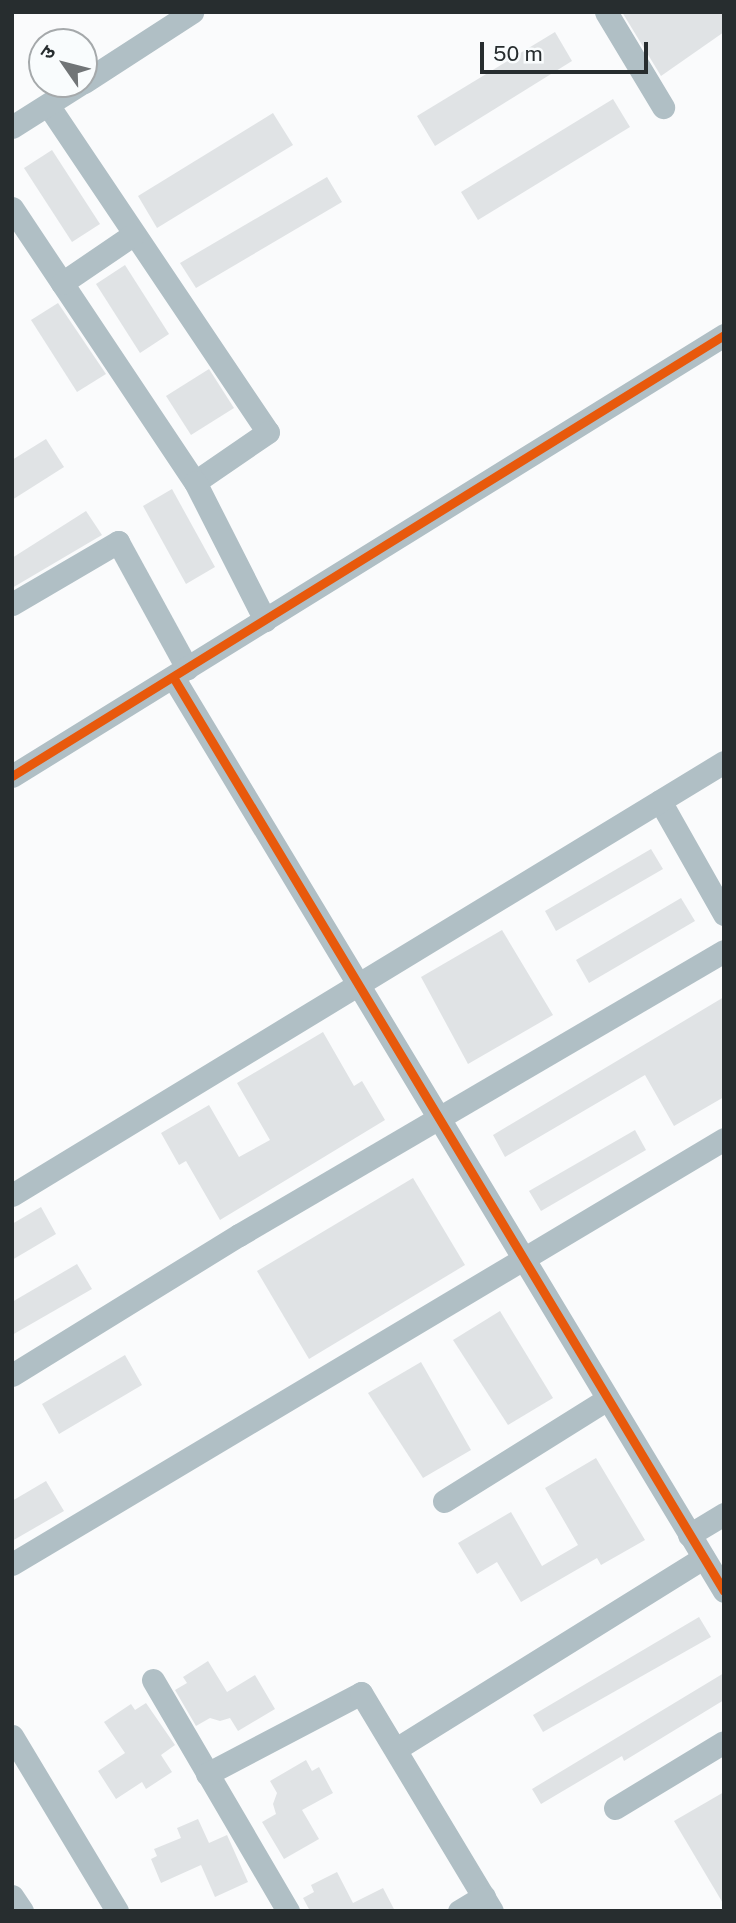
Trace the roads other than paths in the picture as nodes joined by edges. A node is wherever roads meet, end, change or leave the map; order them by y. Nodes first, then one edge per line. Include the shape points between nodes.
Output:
1 (192, 12) edge
2 (606, 12) edge
3 (98, 73) edge
4 (59, 98) edge
5 (48, 105) junction
6 (663, 107) dead end
7 (12, 127) edge
8 (12, 208) edge
9 (134, 234) junction
10 (62, 283) junction
11 (724, 335) edge
12 (195, 482) junction
13 (12, 604) edge
14 (265, 620) junction
15 (180, 673) junction
16 (724, 762) edge
17 (12, 776) edge
18 (660, 801) junction
19 (724, 914) edge
20 (724, 951) edge
21 (356, 982) junction
22 (440, 1121) junction
23 (724, 1139) edge
24 (12, 1195) edge
25 (524, 1261) junction
26 (12, 1375) edge
27 (607, 1399) junction
28 (444, 1501) dead end
29 (724, 1514) edge
30 (689, 1535) junction
31 (703, 1558) junction
32 (12, 1564) edge
33 (724, 1591) edge
34 (153, 1680) dead end
35 (12, 1736) edge
36 (724, 1742) edge
37 (396, 1749) junction
38 (207, 1774) junction
39 (615, 1808) dead end
40 (12, 1896) edge
41 (106, 1900) edge
42 (488, 1904) edge
43 (22, 1911) edge
44 (117, 1911) edge
45 (288, 1911) edge
46 (459, 1911) edge

1 - 3 street
2 - 6 street
4 - 5 street
5 - 7 street
5 - 9 street
8 - 10 street
9 - 10 street
9 - 12 street via 268,432
10 - 12 street
11 - 14 street
12 - 14 street
13 - 15 street via 118,542
14 - 15 street
15 - 17 street
15 - 21 street
16 - 18 street
18 - 19 street
18 - 21 street
20 - 22 street
21 - 22 street
21 - 24 street
22 - 25 street
22 - 26 street via 239,1235
23 - 25 street
25 - 27 street
25 - 32 street
27 - 28 street
27 - 30 street
29 - 30 street
30 - 31 street
31 - 33 street
31 - 37 street
34 - 38 street
35 - 41 street
36 - 39 street
37 - 38 street via 361,1693
37 - 42 street
38 - 45 street
40 - 43 street
41 - 44 street
42 - 46 street

